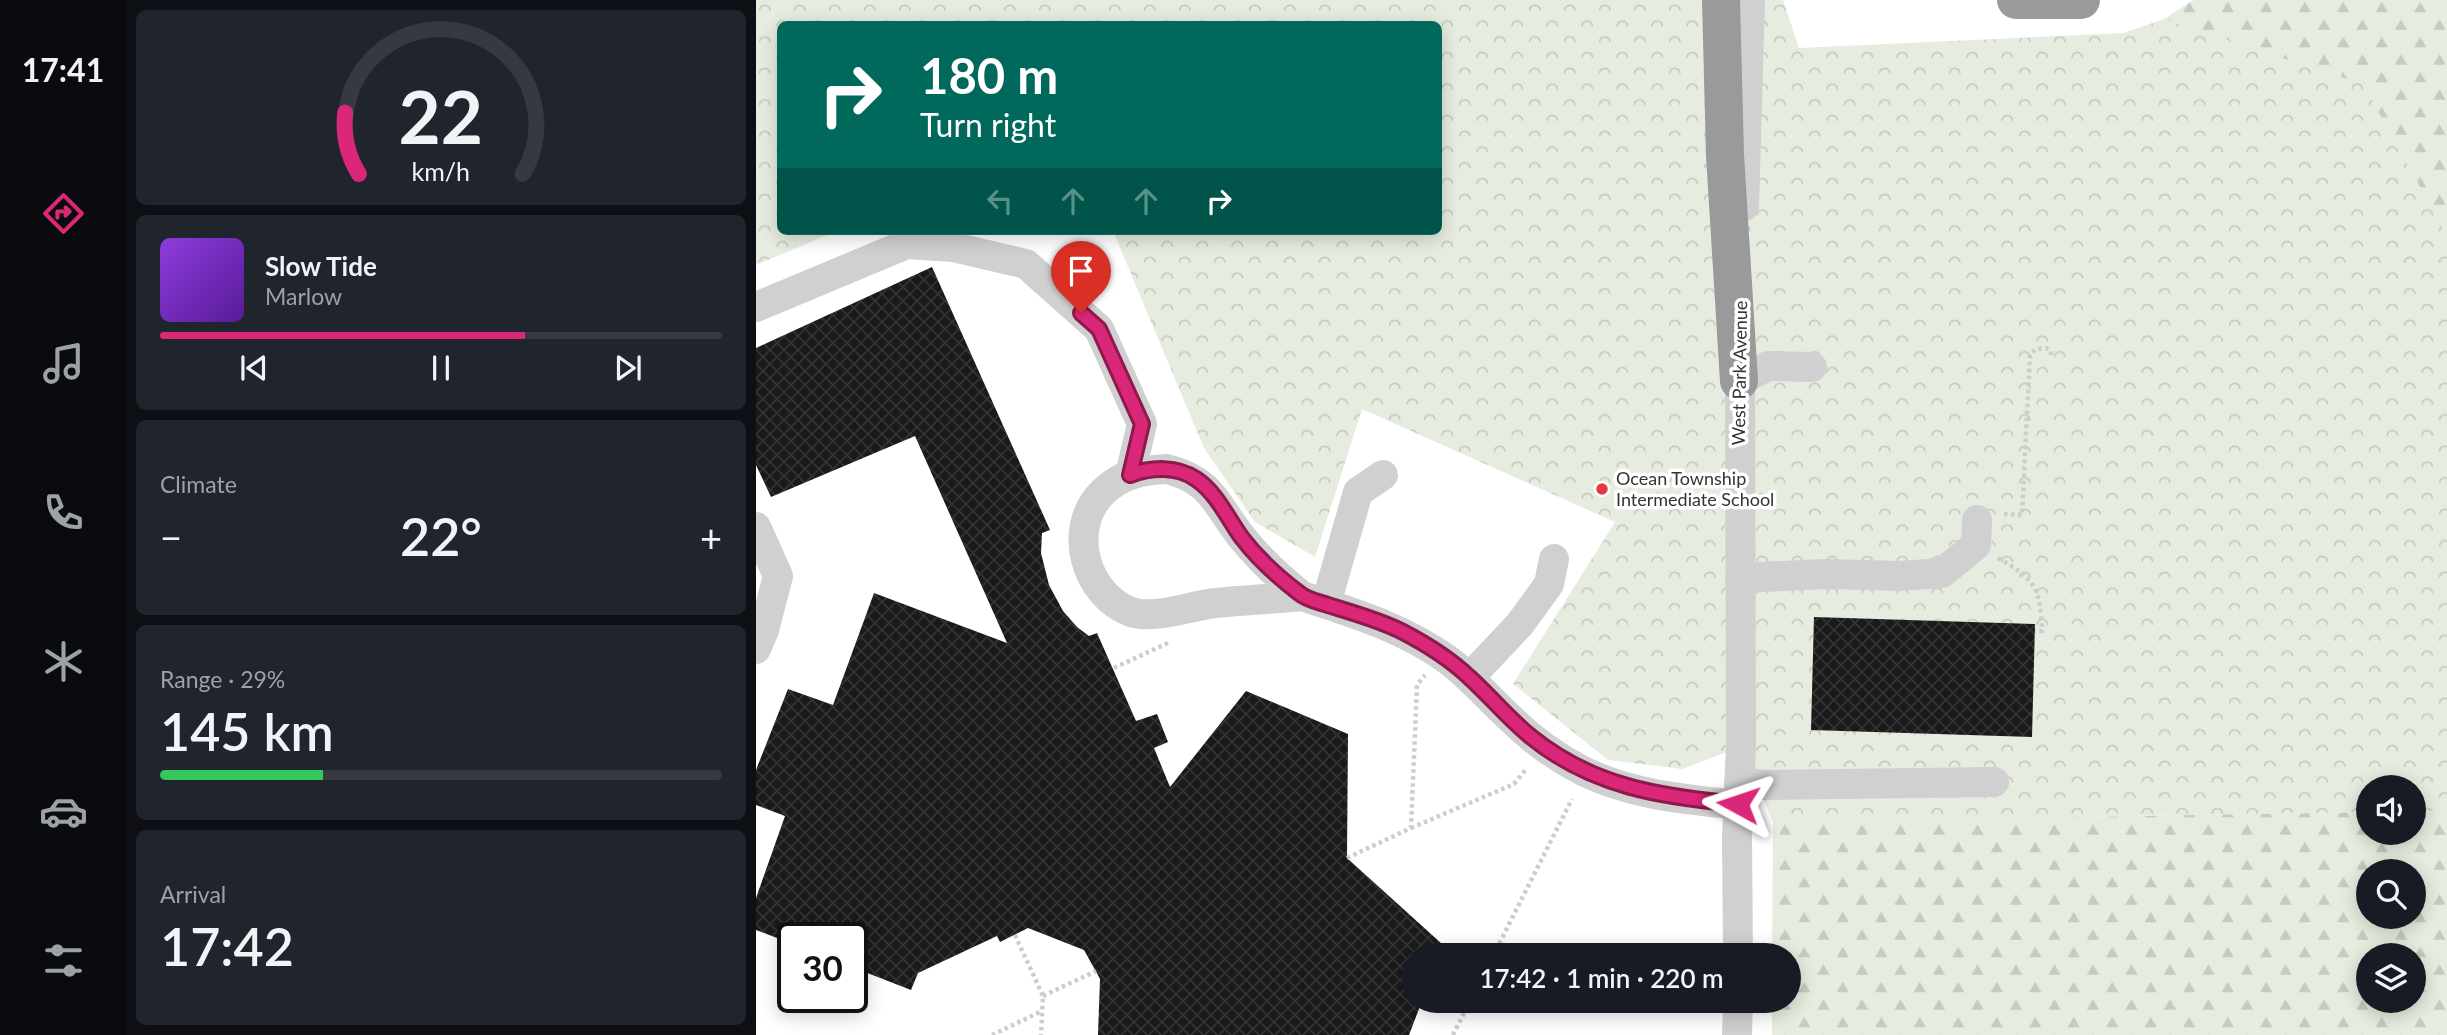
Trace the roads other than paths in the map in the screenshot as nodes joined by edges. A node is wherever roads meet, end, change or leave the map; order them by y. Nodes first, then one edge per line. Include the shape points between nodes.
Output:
1 (1721, 0) edge
2 (1750, 0) edge
3 (2016, 0) edge
4 (2081, 0) edge
5 (756, 306) edge
6 (1812, 367) dead end
7 (1739, 381) junction
8 (1130, 475) junction
9 (1383, 475) dead end
10 (1983, 526) road end
11 (756, 527) edge
12 (1554, 559) dead end
13 (1740, 578) junction
14 (1314, 600) junction
15 (756, 649) edge
16 (1470, 677) junction
17 (1994, 782) dead end
18 (1739, 793) junction
19 (1738, 943) edge
20 (1738, 1013) edge
21 (1737, 1035) edge

1 - 7 highway
2 - 7 street, West Park Avenue
3 - 4 highway
5 - 8 street via 907,244 953,247 1026,264 1099,329 1142,424
6 - 7 street via 1768,366
7 - 13 street, West Park Avenue
8 - 14 street via 1167,468 1198,480 1243,540 1275,573
8 - 14 street via 1102,492 1084,525 1087,567 1112,601 1147,615 1214,603
9 - 14 street via 1358,492
10 - 13 street via 1942,573
11 - 15 street via 778,576
12 - 16 street via 1549,584 1520,624
13 - 18 street, West Park Avenue
14 - 16 street via 1403,632
16 - 18 street via 1509,718 1583,771 1676,799
17 - 18 street via 1765,785
18 - 19 street, West Park Avenue
20 - 21 street

